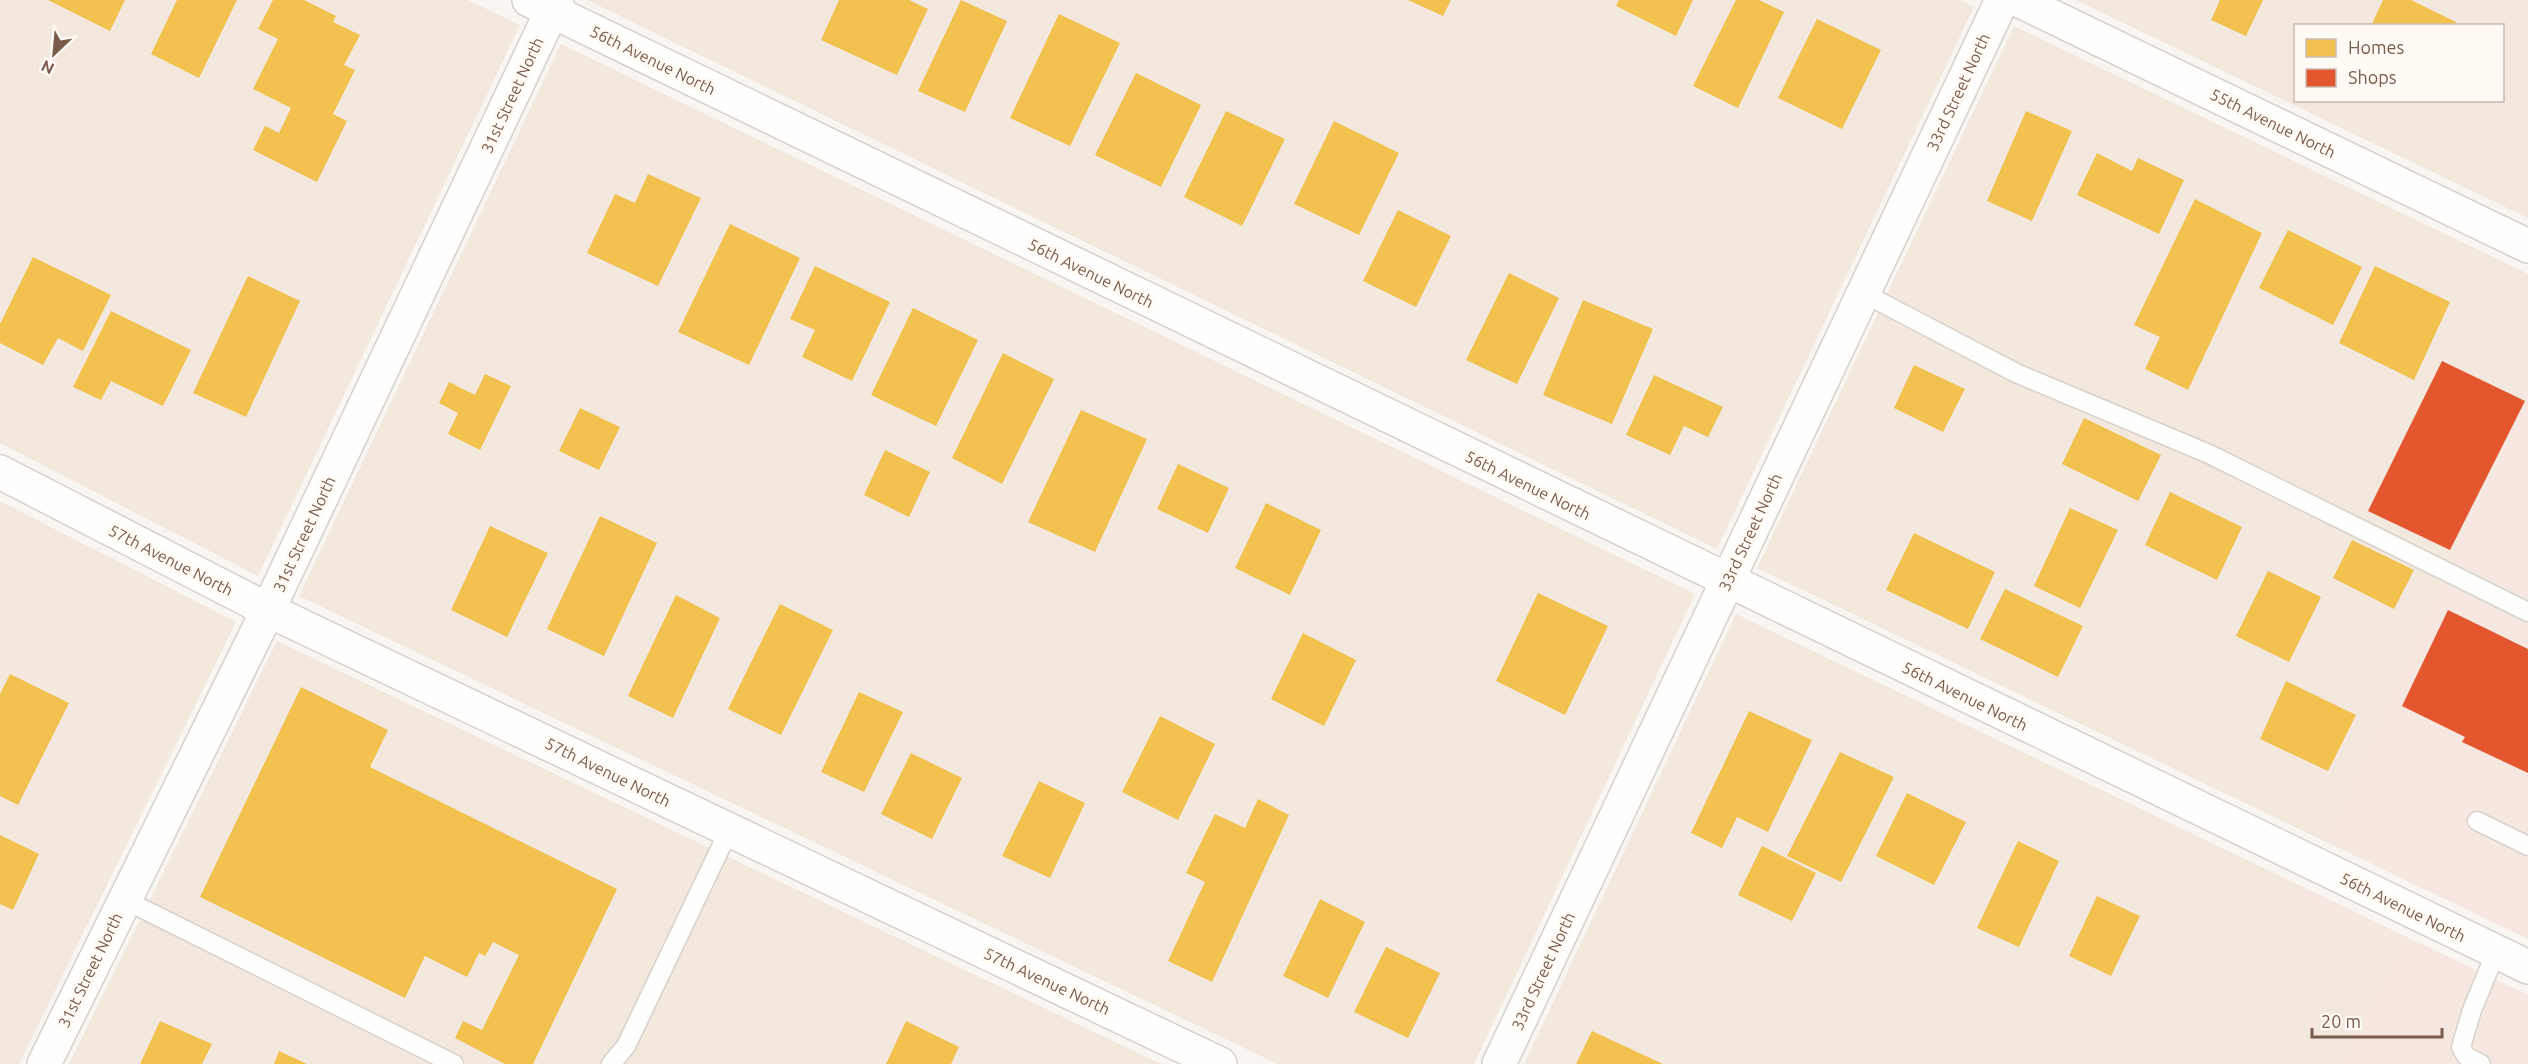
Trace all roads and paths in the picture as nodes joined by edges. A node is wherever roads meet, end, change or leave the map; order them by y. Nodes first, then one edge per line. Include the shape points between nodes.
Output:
1 (2002, 0) edge
2 (2018, 0) edge
3 (546, 4) edge
4 (2528, 246) edge
5 (1863, 293) junction
6 (0, 472) edge
7 (1726, 581) junction
8 (268, 610) junction
9 (2528, 612) edge
10 (2477, 820) dead end
11 (729, 830) junction
12 (2528, 846) edge
13 (124, 900) junction
14 (2496, 952) junction
15 (2528, 967) edge
16 (44, 1064) edge
17 (454, 1064) edge
18 (611, 1064) edge
19 (1220, 1064) edge
20 (1499, 1064) edge
21 (2481, 1064) edge

1 - 5 street, 33rd Street North
2 - 4 street, 55th Avenue North
3 - 7 street, 56th Avenue North
3 - 8 street, 31st Street North
5 - 7 street, 33rd Street North
5 - 9 lane via 2016,373 2209,454
6 - 8 street, 57th Avenue North
7 - 14 street, 56th Avenue North
7 - 20 street, 33rd Street North
8 - 11 street, 57th Avenue North
8 - 13 street, 31st Street North
10 - 12 lane
11 - 18 lane via 626,1046
11 - 19 street, 57th Avenue North
13 - 16 street, 31st Street North
13 - 17 lane
14 - 15 street, 56th Avenue North
14 - 21 lane via 2461,1047 2466,1056

